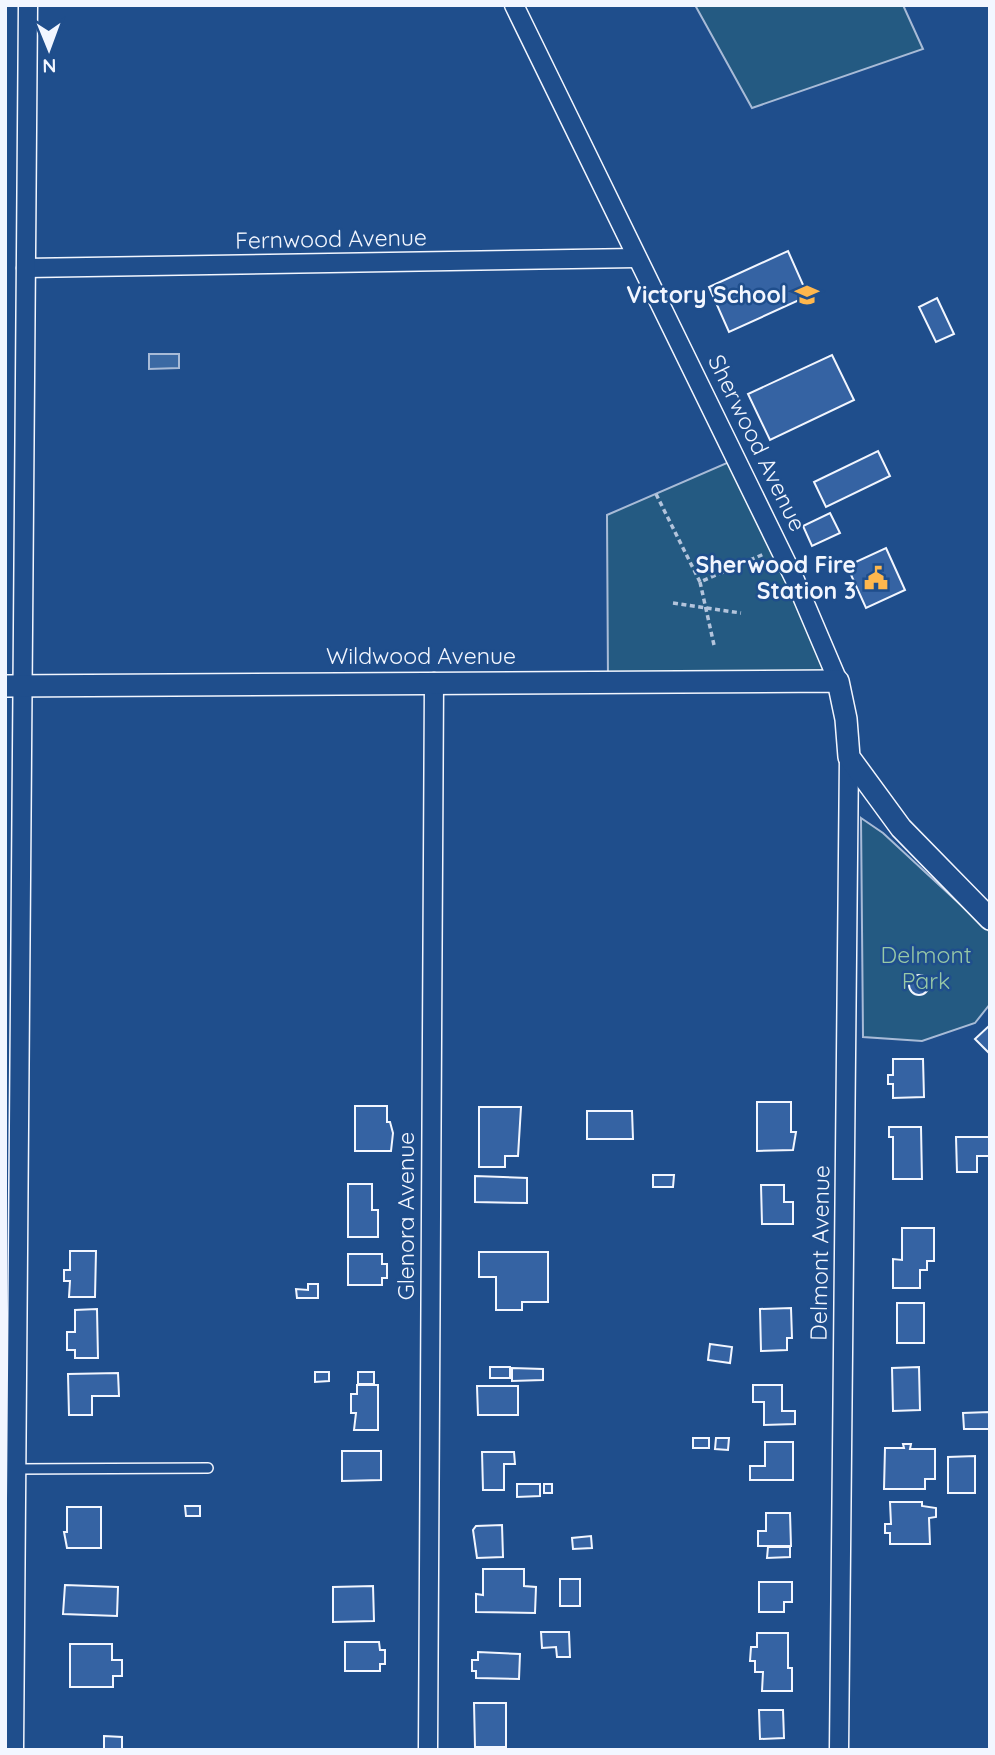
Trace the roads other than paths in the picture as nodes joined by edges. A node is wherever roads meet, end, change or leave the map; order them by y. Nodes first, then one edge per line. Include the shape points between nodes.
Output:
1 (28, 5) edge
2 (514, 5) edge
3 (636, 258) junction
4 (26, 268) junction
5 (838, 681) junction
6 (434, 682) junction
7 (13, 686) edge
8 (849, 757) junction
9 (990, 919) edge
10 (208, 1468) dead end
11 (16, 1469) junction
12 (14, 1750) edge
13 (428, 1750) edge
14 (839, 1750) edge

1 - 4 street
2 - 3 street, Sherwood Avenue
3 - 4 street, Fernwood Avenue
3 - 5 street, Sherwood Avenue via 779,547
4 - 7 street
5 - 6 street, Wildwood Avenue
5 - 8 street, Sherwood Avenue
6 - 7 street, Wildwood Avenue
6 - 13 street, Glenora Avenue
7 - 11 street
8 - 9 street via 901,828
8 - 14 street, Delmont Avenue
10 - 11 lane
11 - 12 street

